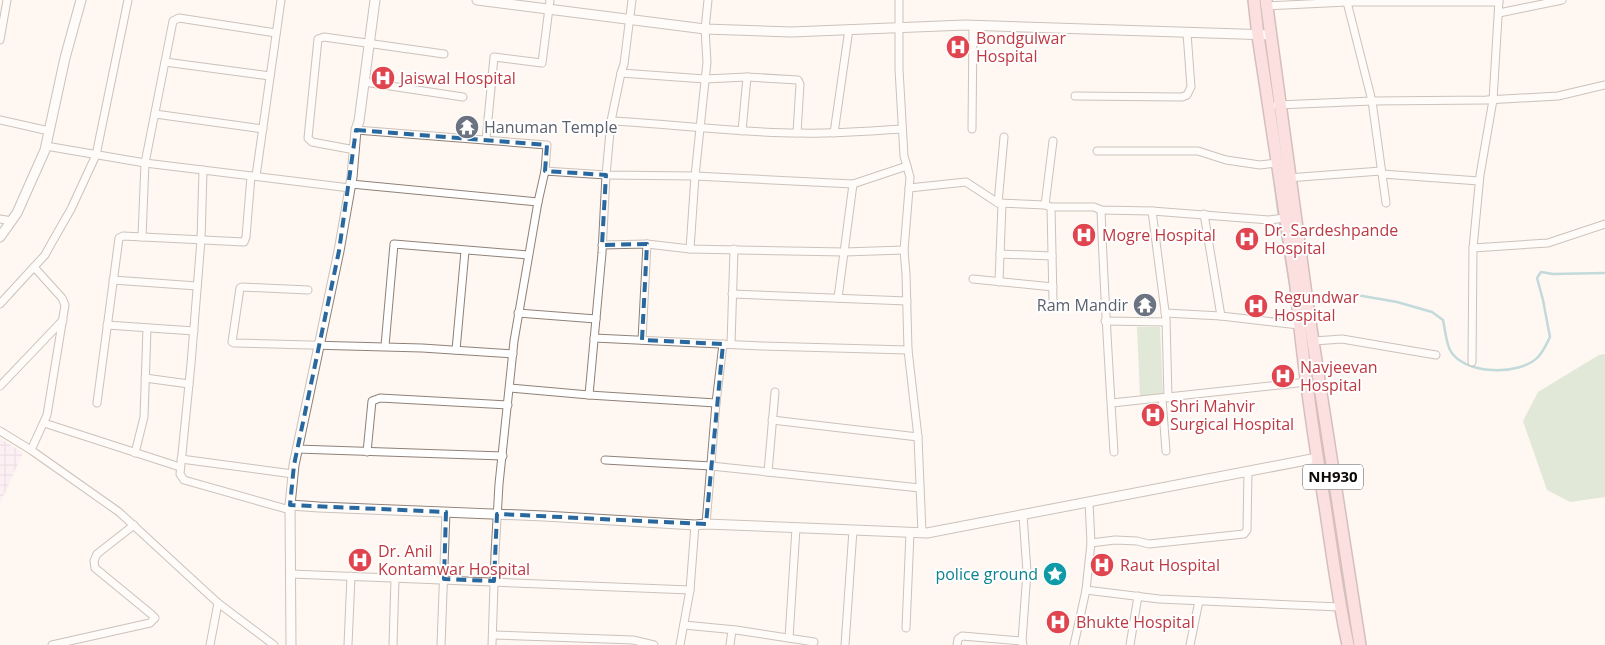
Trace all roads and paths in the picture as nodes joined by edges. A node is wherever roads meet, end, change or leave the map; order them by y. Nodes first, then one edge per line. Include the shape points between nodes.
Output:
1 (8, 0) edge
2 (81, 0) edge
3 (128, 0) edge
4 (281, 0) edge
5 (375, 0) edge
6 (477, 0) edge
7 (632, 0) edge
8 (708, 0) edge
9 (899, 0) edge
10 (1254, 0) edge
11 (1562, 0) edge
12 (1499, 1) edge
13 (511, 2) edge
14 (1347, 2) junction
15 (1267, 3) edge
16 (549, 4) edge
17 (1499, 13) junction
18 (630, 20) junction
19 (973, 25) junction
20 (900, 27) junction
21 (849, 28) junction
22 (705, 29) junction
23 (276, 33) junction
24 (1188, 33) junction
25 (1271, 35) junction
26 (1258, 36) junction
27 (0, 40) edge
28 (370, 43) junction
29 (444, 54) dead end
30 (165, 62) junction
31 (621, 73) junction
32 (270, 76) junction
33 (747, 77) junction
34 (705, 79) junction
35 (364, 82) junction
36 (1605, 85) edge
37 (1075, 96) dead end
38 (463, 98) dead end
39 (1493, 100) junction
40 (1372, 101) junction
41 (1281, 104) junction
42 (1268, 106) junction
43 (155, 114) junction
44 (0, 120) edge
45 (611, 121) junction
46 (700, 128) junction
47 (263, 129) junction
48 (902, 129) junction
49 (972, 129) dead end
50 (356, 130) junction
51 (49, 131) junction
52 (742, 131) junction
53 (797, 133) junction
54 (834, 133) junction
55 (1004, 137) dead end
56 (486, 140) junction
57 (1053, 141) dead end
58 (46, 146) junction
59 (355, 150) junction
60 (1097, 151) dead end
61 (96, 155) junction
62 (146, 163) junction
63 (1273, 164) junction
64 (907, 166) junction
65 (203, 170) junction
66 (545, 171) junction
67 (1382, 173) junction
68 (606, 175) junction
69 (253, 176) junction
70 (695, 176) junction
71 (1286, 178) junction
72 (1479, 181) junction
73 (853, 184) junction
74 (350, 186) junction
75 (909, 188) junction
76 (538, 202) junction
77 (1000, 203) junction
78 (1386, 203) dead end
79 (1048, 206) junction
80 (1101, 210) junction
81 (1152, 210) junction
82 (1204, 214) junction
83 (1284, 218) junction
84 (0, 219) edge
85 (12, 221) junction
86 (1605, 224) edge
87 (0, 237) edge
88 (142, 237) junction
89 (201, 240) junction
90 (647, 244) junction
91 (602, 245) junction
92 (1473, 248) junction
93 (690, 249) junction
94 (734, 249) junction
95 (464, 250) junction
96 (904, 250) junction
97 (844, 252) junction
98 (1000, 254) junction
99 (528, 255) junction
100 (1052, 256) junction
101 (34, 267) junction
102 (1299, 272) junction
103 (973, 279) dead end
104 (113, 280) junction
105 (999, 282) junction
106 (197, 286) junction
107 (1053, 287) junction
108 (308, 290) dead end
109 (732, 294) junction
110 (838, 298) junction
111 (907, 301) junction
112 (1053, 301) dead end
113 (0, 304) edge
114 (1303, 309) junction
115 (518, 313) junction
116 (1165, 313) junction
117 (1220, 316) junction
118 (596, 319) junction
119 (63, 320) junction
120 (1105, 321) junction
121 (1166, 322) junction
122 (107, 325) junction
123 (1299, 325) junction
124 (147, 328) junction
125 (194, 331) junction
126 (594, 338) junction
127 (642, 340) junction
128 (1314, 341) junction
129 (727, 344) junction
130 (319, 346) junction
131 (385, 346) junction
132 (456, 350) junction
133 (908, 350) junction
134 (513, 354) junction
135 (1436, 355) dead end
136 (1472, 362) dead end
137 (145, 378) junction
138 (1307, 382) junction
139 (189, 384) junction
140 (0, 386) edge
141 (510, 388) junction
142 (776, 392) dead end
143 (589, 396) junction
144 (1165, 398) junction
145 (97, 403) dead end
146 (716, 403) junction
147 (1112, 403) junction
148 (508, 405) junction
149 (772, 420) junction
150 (44, 423) junction
151 (0, 431) edge
152 (918, 437) junction
153 (298, 449) junction
154 (31, 450) junction
155 (1166, 451) dead end
156 (135, 452) junction
157 (367, 452) junction
158 (1114, 452) dead end
159 (1330, 454) junction
160 (502, 456) junction
161 (1317, 458) junction
162 (181, 459) junction
163 (605, 460) dead end
164 (711, 466) junction
165 (180, 467) junction
166 (1248, 471) junction
167 (768, 472) junction
168 (293, 474) junction
169 (920, 488) junction
170 (1089, 502) junction
171 (290, 507) junction
172 (446, 512) junction
173 (497, 514) junction
174 (1023, 515) junction
175 (706, 524) junction
176 (134, 525) junction
177 (695, 525) junction
178 (796, 528) junction
179 (853, 530) junction
180 (910, 533) junction
181 (922, 533) junction
182 (1091, 543) junction
183 (291, 574) junction
184 (351, 576) junction
185 (395, 578) junction
186 (444, 579) junction
187 (494, 581) junction
188 (690, 590) junction
189 (1086, 590) junction
190 (1138, 596) junction
191 (1199, 601) junction
192 (218, 603) junction
193 (1340, 607) junction
194 (684, 624) junction
195 (906, 628) dead end
196 (732, 630) junction
197 (493, 635) junction
198 (789, 638) junction
199 (814, 642) dead end
200 (1023, 643) edge
201 (52, 645) edge
202 (210, 645) edge
203 (274, 645) edge
204 (291, 645) edge
205 (348, 645) edge
206 (393, 645) edge
207 (441, 645) edge
208 (492, 645) edge
209 (654, 645) edge
210 (680, 645) edge
211 (730, 645) edge
212 (845, 645) edge
213 (957, 645) edge
214 (1074, 645) edge
215 (1130, 645) edge
216 (1190, 645) edge
217 (1348, 645) edge
218 (1360, 645) edge

1 - 27 street
2 - 51 street
3 - 61 street
4 - 23 street
5 - 28 street
6 - 13 street
7 - 18 street
8 - 22 street
9 - 20 street
10 - 26 highway, NH930
11 - 17 street
12 - 14 street
12 - 17 street
13 - 16 street
14 - 15 street
14 - 40 street
15 - 25 highway, NH930
16 - 18 street
16 - 56 street via 542,63 494,57
17 - 39 street
18 - 22 street
18 - 31 street
19 - 20 street
19 - 24 street
19 - 49 street
20 - 21 street
20 - 48 street
21 - 22 street via 791,32
21 - 54 street
22 - 34 street
23 - 30 street via 179,18 172,24
23 - 32 street
24 - 26 street
24 - 37 street via 1191,87 1187,95
25 - 26 street
25 - 41 highway, NH930
26 - 42 highway, NH930
28 - 29 street
28 - 35 street
28 - 59 street via 324,37 317,42 308,138 312,142
30 - 32 street
30 - 43 street
31 - 34 street
31 - 45 street
32 - 47 street
33 - 34 street
33 - 52 street
33 - 53 street via 798,80
34 - 46 street
35 - 38 street
35 - 50 street
36 - 39 street via 1558,96
39 - 40 street
39 - 72 street
40 - 41 street
40 - 67 street
41 - 42 street
41 - 71 highway, NH930
42 - 63 highway, NH930
43 - 47 street
43 - 62 street
44 - 51 street
45 - 46 street
45 - 68 street
46 - 52 street
46 - 70 street
47 - 69 street
48 - 54 street
48 - 64 street
50 - 56 street
50 - 59 street
51 - 58 street
52 - 53 street
53 - 54 street
55 - 77 street
56 - 66 street via 547,144
57 - 79 street
58 - 61 street
58 - 85 street
59 - 74 street
60 - 63 street via 1198,151 1226,160
61 - 62 street
61 - 101 street via 71,210
62 - 65 street
62 - 88 street
63 - 71 highway, NH930
64 - 73 street
64 - 75 street
65 - 69 street
65 - 89 street
66 - 68 street
66 - 76 street
67 - 71 street
67 - 72 street
67 - 78 street
68 - 70 street
68 - 91 street
69 - 74 street
69 - 89 street via 244,242
70 - 73 street
70 - 93 street
71 - 83 highway, NH930
71 - 102 highway, NH930
72 - 92 street
73 - 97 street
74 - 76 street
74 - 130 street
75 - 77 street via 966,182
75 - 96 street
76 - 99 street
77 - 79 street
77 - 98 street
79 - 80 street
79 - 100 street
80 - 81 street
80 - 120 street
81 - 82 street
81 - 116 street
82 - 83 street via 1269,220
82 - 117 street
83 - 102 highway, NH930
84 - 85 street
85 - 87 street
86 - 92 street via 1548,243
88 - 89 street
88 - 104 street via 119,238
89 - 106 street
90 - 91 street
90 - 93 street
90 - 127 street
91 - 118 street
92 - 136 street
93 - 94 street
94 - 97 street
94 - 109 street
95 - 99 street
95 - 131 street via 394,244
95 - 132 street
96 - 97 street
96 - 111 street
97 - 110 street
98 - 100 street
98 - 105 street
99 - 115 street
100 - 107 street
101 - 113 street
101 - 119 street via 64,300
102 - 114 highway, NH930
103 - 105 street
104 - 106 street
104 - 122 street
105 - 107 street
106 - 125 street
107 - 112 street
108 - 130 street via 240,288 232,342
109 - 110 street
109 - 129 street
110 - 111 street
111 - 133 street
114 - 123 highway, NH930
114 - 128 highway, NH930
115 - 118 street
115 - 134 street
116 - 117 street
116 - 121 street
117 - 123 street
118 - 126 street
119 - 140 street
119 - 150 street
120 - 121 street
120 - 147 street
121 - 144 street
122 - 124 street
122 - 145 street
123 - 138 highway, NH930
124 - 125 street
124 - 137 street
125 - 139 street
126 - 127 street
126 - 143 street
127 - 129 street
128 - 135 street via 1342,340
128 - 159 highway, NH930
129 - 133 street
129 - 146 street
130 - 131 street
130 - 153 street
131 - 132 street
132 - 134 street
133 - 152 street
134 - 141 street
137 - 139 street
137 - 156 street via 144,418
138 - 144 street
138 - 161 highway, NH930
139 - 162 street
141 - 143 street
141 - 148 street
142 - 149 street
143 - 146 street
144 - 147 street
144 - 155 street
146 - 164 street
147 - 158 street
148 - 157 street via 380,398 372,401
148 - 160 street
149 - 152 street
149 - 167 street
150 - 154 street
150 - 156 street
151 - 154 street
152 - 169 street
153 - 157 street
153 - 168 street
154 - 176 street
156 - 165 street
157 - 160 street
159 - 161 street
159 - 218 highway, NH930
160 - 173 street
161 - 166 street
161 - 193 highway, NH930
162 - 165 street
162 - 168 street
163 - 164 street
164 - 167 street
164 - 175 street
165 - 171 street via 184,480
166 - 170 street
166 - 182 street via 1247,530 1244,534 1149,544 1115,540
167 - 169 street
168 - 171 street
169 - 181 street
170 - 174 street
170 - 182 street
171 - 172 street
171 - 183 street
172 - 173 street
172 - 186 street
173 - 177 street
173 - 187 street
174 - 181 street
174 - 200 street via 1028,572
175 - 177 street
175 - 178 street
176 - 192 street
176 - 201 street via 97,554 94,568 155,618 150,623
177 - 188 street
178 - 179 street
178 - 198 street
179 - 180 street
179 - 212 street
180 - 181 street
180 - 195 street
182 - 189 street
183 - 184 street
183 - 204 street
184 - 185 street
184 - 205 street
185 - 186 street
185 - 206 street
186 - 187 street
186 - 207 street
187 - 188 street
187 - 197 street
188 - 194 street
189 - 190 street
189 - 214 street
190 - 191 street
190 - 215 street
191 - 193 street
191 - 216 street
192 - 202 street
192 - 203 street
193 - 217 highway, NH930
194 - 196 street
194 - 210 street
196 - 198 street
196 - 211 street
197 - 208 street
197 - 209 street via 632,640
198 - 199 street
200 - 213 street via 962,636 958,638

